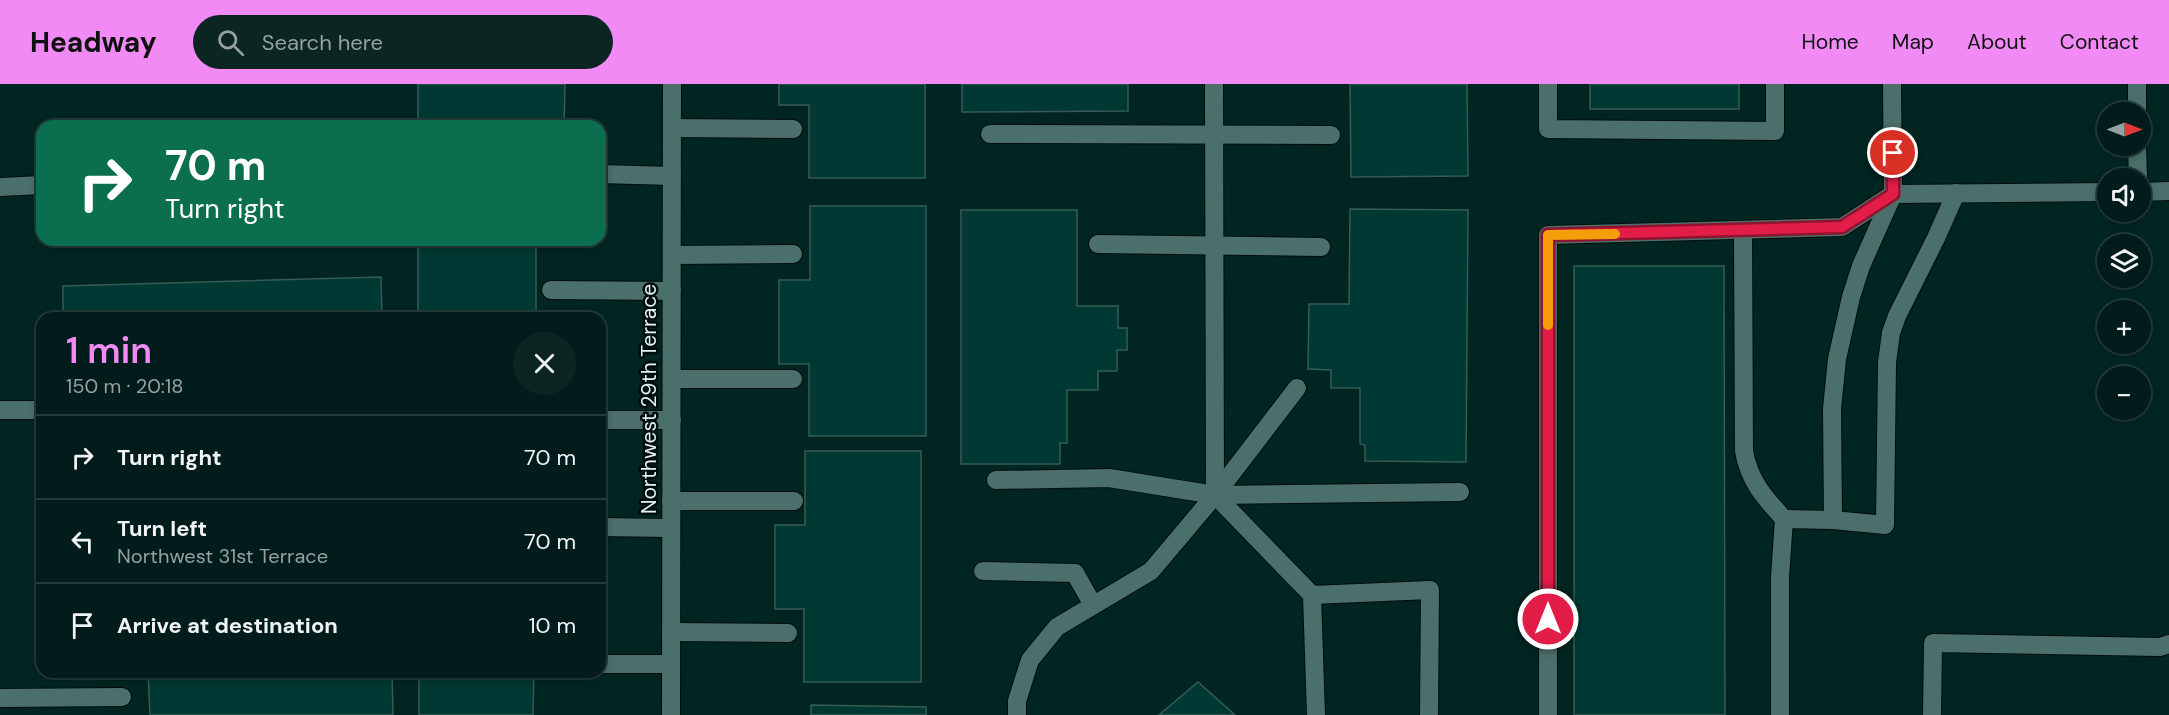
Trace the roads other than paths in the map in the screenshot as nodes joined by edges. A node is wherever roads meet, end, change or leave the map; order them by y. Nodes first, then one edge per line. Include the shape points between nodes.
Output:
1 (672, 84) edge
2 (1214, 84) edge
3 (1548, 84) edge
4 (1775, 84) edge
5 (1892, 84) edge
6 (2137, 84) edge
7 (2137, 102) edge
8 (672, 128) junction
9 (793, 129) dead end
10 (990, 134) dead end
11 (1331, 135) dead end
12 (1214, 136) junction
13 (606, 174) edge
14 (672, 176) junction
15 (36, 185) edge
16 (0, 187) edge
17 (2169, 191) edge
18 (2097, 192) edge
19 (2151, 192) edge
20 (1956, 193) junction
21 (1893, 194) junction
22 (1743, 231) junction
23 (1098, 244) dead end
24 (1215, 247) junction
25 (1321, 247) dead end
26 (793, 254) dead end
27 (672, 255) junction
28 (551, 290) dead end
29 (672, 291) junction
30 (793, 379) dead end
31 (672, 380) junction
32 (1297, 387) dead end
33 (0, 410) edge
34 (36, 410) edge
35 (606, 420) edge
36 (672, 420) junction
37 (996, 480) dead end
38 (1460, 492) dead end
39 (1215, 495) junction
40 (671, 501) junction
41 (794, 501) dead end
42 (1784, 519) junction
43 (1833, 520) junction
44 (606, 527) edge
45 (671, 528) junction
46 (982, 572) dead end
47 (1312, 595) junction
48 (1093, 605) junction
49 (671, 632) junction
50 (788, 633) dead end
51 (2169, 644) edge
52 (606, 664) edge
53 (671, 664) junction
54 (122, 697) dead end
55 (0, 698) edge
56 (670, 715) edge
57 (1017, 715) edge
58 (1316, 715) edge
59 (1429, 715) edge
60 (1548, 715) edge
61 (1780, 715) edge
62 (1932, 715) edge

1 - 8 street, Northwest 29th Terrace
2 - 12 street
3 - 4 street via 1548,129 1775,131
5 - 21 street
6 - 7 street
8 - 9 street
8 - 14 street, Northwest 29th Terrace
10 - 12 street
11 - 12 street
12 - 24 street
13 - 14 street
14 - 27 street, Northwest 29th Terrace
15 - 16 street
17 - 19 street
18 - 20 street
20 - 21 street
20 - 43 street via 1891,333 1887,362 1885,525
21 - 22 street via 1842,227
21 - 43 street via 1861,266 1837,359 1832,409
22 - 42 street via 1744,451 1759,492
22 - 60 street via 1548,235
23 - 24 street
24 - 25 street
24 - 39 street
26 - 27 street
27 - 29 street, Northwest 29th Terrace
28 - 29 street
29 - 31 street, Northwest 29th Terrace
30 - 31 street
31 - 36 street, Northwest 29th Terrace
32 - 39 street
33 - 34 street
35 - 36 street
36 - 40 street, Northwest 29th Terrace
37 - 39 street via 1109,478
38 - 39 street
39 - 47 street
39 - 48 street via 1151,571
40 - 41 street
40 - 45 street, Northwest 29th Terrace
42 - 43 street
42 - 61 street
44 - 45 street
45 - 49 street, Northwest 29th Terrace
46 - 48 street via 1075,573
47 - 58 street
47 - 59 street via 1430,590
48 - 57 street via 1057,627 1030,660 1017,701
49 - 50 street
49 - 53 street, Northwest 29th Terrace
51 - 62 street via 2160,647 1933,643
52 - 53 street
53 - 56 street, Northwest 29th Terrace
54 - 55 street

